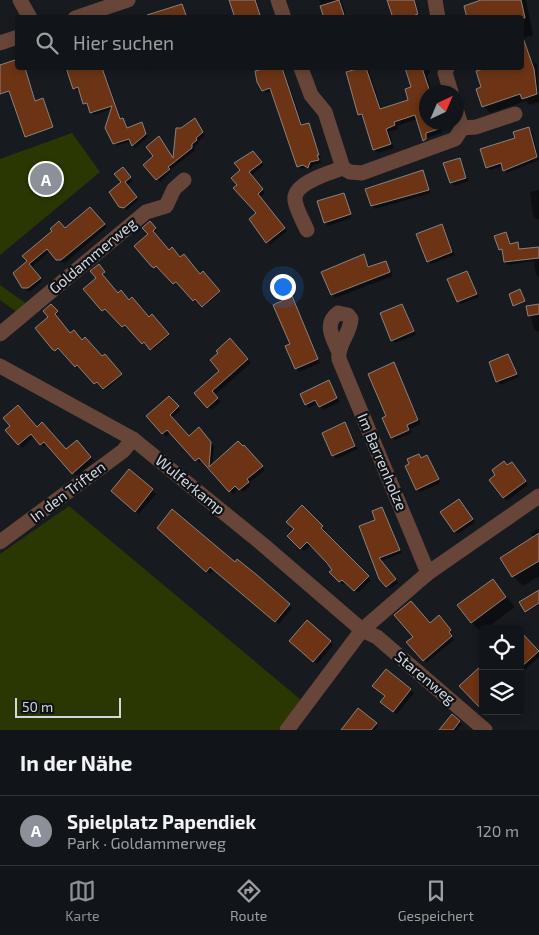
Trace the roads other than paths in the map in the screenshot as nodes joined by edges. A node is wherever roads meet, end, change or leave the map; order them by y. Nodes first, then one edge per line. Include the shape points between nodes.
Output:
1 (20, 0) edge
2 (128, 0) edge
3 (278, 0) edge
4 (435, 0) edge
5 (28, 15) edge
6 (84, 15) edge
7 (283, 15) edge
8 (438, 15) edge
9 (15, 38) edge
10 (0, 43) edge
11 (302, 70) edge
12 (446, 70) edge
13 (449, 85) edge
14 (515, 114) dead end
15 (464, 128) edge
16 (461, 130) edge
17 (343, 168) junction
18 (184, 180) dead end
19 (307, 230) dead end
20 (0, 334) edge
21 (338, 350) dead end
22 (0, 366) edge
23 (133, 439) junction
24 (539, 496) edge
25 (0, 542) edge
26 (428, 573) junction
27 (362, 630) junction
28 (287, 730) edge
29 (485, 730) edge

1 - 5 street
2 - 6 street
3 - 7 street
4 - 8 street
9 - 10 street
11 - 17 street via 311,95 325,112
12 - 13 street
14 - 15 street
16 - 17 street via 455,139 362,172
17 - 19 street via 301,185 296,193 295,200
18 - 20 street, Goldammerweg via 174,189 166,206 146,212
21 - 26 street, Im Barrenholze
22 - 23 street, Wulferkamp
23 - 25 street, In den Triften via 123,451
23 - 27 street, Wulferkamp
24 - 26 street
26 - 27 street
27 - 28 street
27 - 29 street, Starenweg via 377,637

